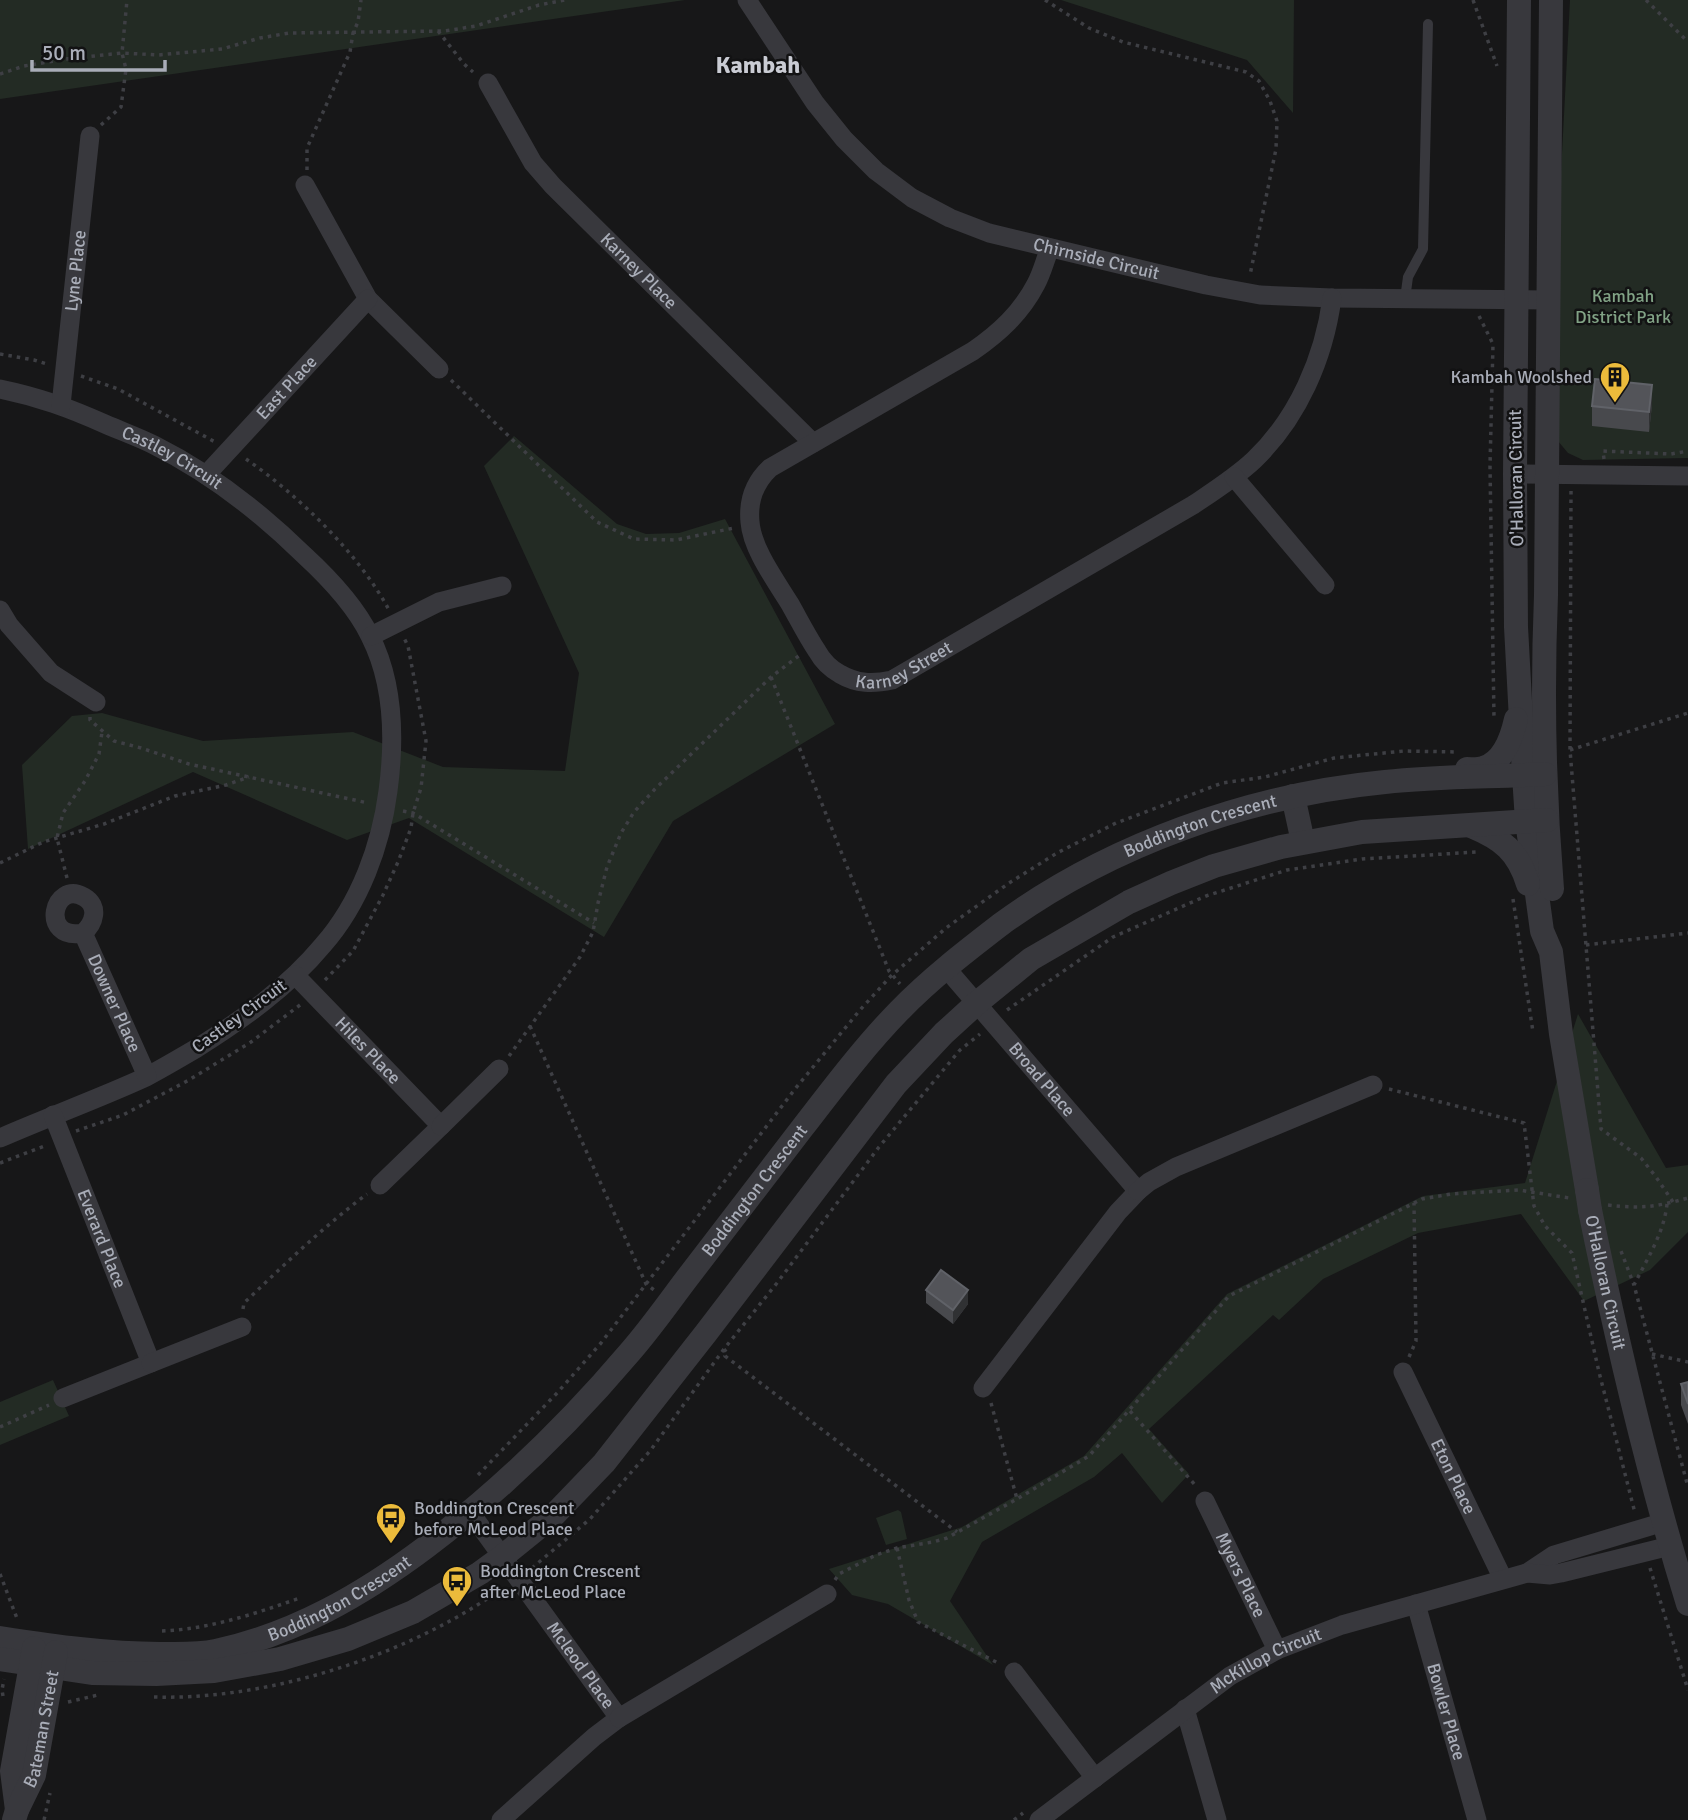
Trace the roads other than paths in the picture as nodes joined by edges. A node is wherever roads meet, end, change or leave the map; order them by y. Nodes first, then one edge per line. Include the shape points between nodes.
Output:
1 (747, 0) edge
2 (1519, 0) edge
3 (1551, 0) edge
4 (1428, 24) dead end
5 (488, 83) road end
6 (90, 136) road end
7 (305, 186) road end
8 (1049, 248) junction
9 (1332, 298) junction
10 (368, 299) junction
11 (1405, 299) junction
12 (1516, 300) junction
13 (1548, 300) junction
14 (439, 369) road end
15 (0, 389) edge
16 (61, 405) junction
17 (813, 443) junction
18 (1515, 474) junction
19 (206, 475) junction
20 (1559, 475) junction
21 (1688, 476) edge
22 (1234, 477) junction
23 (1325, 585) dead end
24 (502, 586) dead end
25 (0, 610) edge
26 (371, 636) junction
27 (1520, 701) junction
28 (96, 702) road end
29 (1535, 775) junction
30 (1429, 779) junction
31 (1293, 796) junction
32 (1537, 820) junction
33 (1471, 826) junction
34 (1303, 842) junction
35 (83, 933) junction
36 (1546, 942) junction
37 (946, 968) junction
38 (295, 975) junction
39 (985, 1012) junction
40 (499, 1069) road end
41 (147, 1076) junction
42 (1373, 1085) road end
43 (53, 1115) junction
44 (441, 1126) junction
45 (0, 1138) edge
46 (380, 1185) road end
47 (1138, 1191) junction
48 (242, 1327) road end
49 (152, 1363) junction
50 (1404, 1372) road end
51 (983, 1388) road end
52 (63, 1398) road end
53 (1205, 1501) road end
54 (470, 1512) junction
55 (1667, 1534) junction
56 (502, 1557) junction
57 (1527, 1573) junction
58 (1503, 1579) junction
59 (827, 1594) road end
60 (1416, 1604) junction
61 (1688, 1604) edge
62 (5, 1630) edge
63 (1277, 1650) junction
64 (44, 1655) junction
65 (0, 1659) edge
66 (1014, 1672) road end
67 (1185, 1709) junction
68 (619, 1717) junction
69 (1095, 1778) junction
70 (21, 1817) edge
71 (501, 1820) edge
72 (1039, 1820) edge
73 (1217, 1820) edge
74 (1477, 1820) edge

1 - 8 street, Chirnside Circuit via 815,103 876,171 950,219
2 - 12 street, O'Halloran Circuit
3 - 13 street, O'Halloran Circuit
4 - 11 lane via 1423,249 1408,277
5 - 17 street, Karney Place via 533,163 553,186
6 - 16 street, Lyne Place
7 - 10 street
8 - 9 street, Chirnside Circuit via 1260,295
8 - 17 street, Karney Street via 1037,283 998,333
9 - 11 street, Chirnside Circuit
9 - 22 street, Karney Street via 1320,352 1300,401 1270,443
10 - 14 street
10 - 19 street, East Place
11 - 12 street, Chirnside Circuit
12 - 13 street, Chirnside Circuit
12 - 18 street, O'Halloran Circuit
13 - 20 street, O'Halloran Circuit
15 - 16 street, Castley Circuit
16 - 19 street, Castley Circuit via 153,444
17 - 22 street, Karney Street via 763,475 750,502 750,524 756,547 817,653 843,676 873,684 892,680
18 - 20 street
18 - 27 street, O'Halloran Circuit
19 - 26 street, Castley Circuit via 278,529 322,571
20 - 21 street
20 - 29 street, O'Halloran Circuit
22 - 23 street
24 - 26 street via 439,602
25 - 28 street via 51,673
26 - 38 street, Castley Circuit via 387,681 391,722 386,807 370,864 350,906 325,943
27 - 29 street, O'Halloran Circuit
27 - 30 street via 1512,735 1492,764
29 - 30 street, Boddington Crescent
29 - 32 street, O'Halloran Circuit
30 - 31 street, Boddington Crescent
31 - 34 street
31 - 37 street, Boddington Crescent via 1198,823 1108,861 1044,895
32 - 33 street, Boddington Crescent
32 - 36 street, O'Halloran Circuit via 1555,935
33 - 34 street, Boddington Crescent via 1362,832
33 - 36 street via 1491,834 1517,857
34 - 39 street, Boddington Crescent via 1214,866 1129,902 1031,959
35 - 35 street, Downer Place via 64,932 57,925 54,915 62,898 80,895 94,908 94,918
35 - 41 street, Downer Place
36 - 55 street, O'Halloran Circuit via 1586,1200
37 - 39 street, Broad Place
37 - 54 street, Boddington Crescent via 856,1058 632,1350 571,1418
38 - 41 street, Castley Circuit via 228,1029
38 - 44 street, Hiles Place
39 - 47 street, Broad Place
39 - 56 street, Boddington Crescent via 944,1033 896,1084 604,1463 555,1514
40 - 44 street
41 - 43 street, Castley Circuit
42 - 47 street via 1176,1167
43 - 45 street, Castley Circuit
43 - 49 street, Everard Place
44 - 46 street
47 - 51 street
48 - 49 street
49 - 52 street
50 - 58 street, Eton Place
53 - 63 street, Myers Place
54 - 56 street, Mcleod Place
54 - 64 street, Boddington Crescent via 347,1601 270,1636 213,1652
55 - 57 street, McKillop Circuit via 1640,1530 1554,1555
55 - 57 street, McKillop Circuit via 1646,1552 1550,1575
55 - 61 street, O'Halloran Circuit
56 - 64 street, Boddington Crescent via 413,1612 348,1639 280,1659 215,1671 92,1673
56 - 68 street, Mcleod Place
57 - 58 street, McKillop Circuit
58 - 60 street, McKillop Circuit
59 - 68 street, Mcleod Place
60 - 63 street, McKillop Circuit
60 - 74 street, Bowler Place
62 - 64 street, Boddington Crescent
63 - 67 street, McKillop Circuit
64 - 65 street, Boddington Crescent
64 - 70 street, Bateman Street via 34,1775
66 - 69 street
67 - 69 street, McKillop Circuit
67 - 73 street
68 - 71 street, Mcleod Place
69 - 72 street, McKillop Circuit

